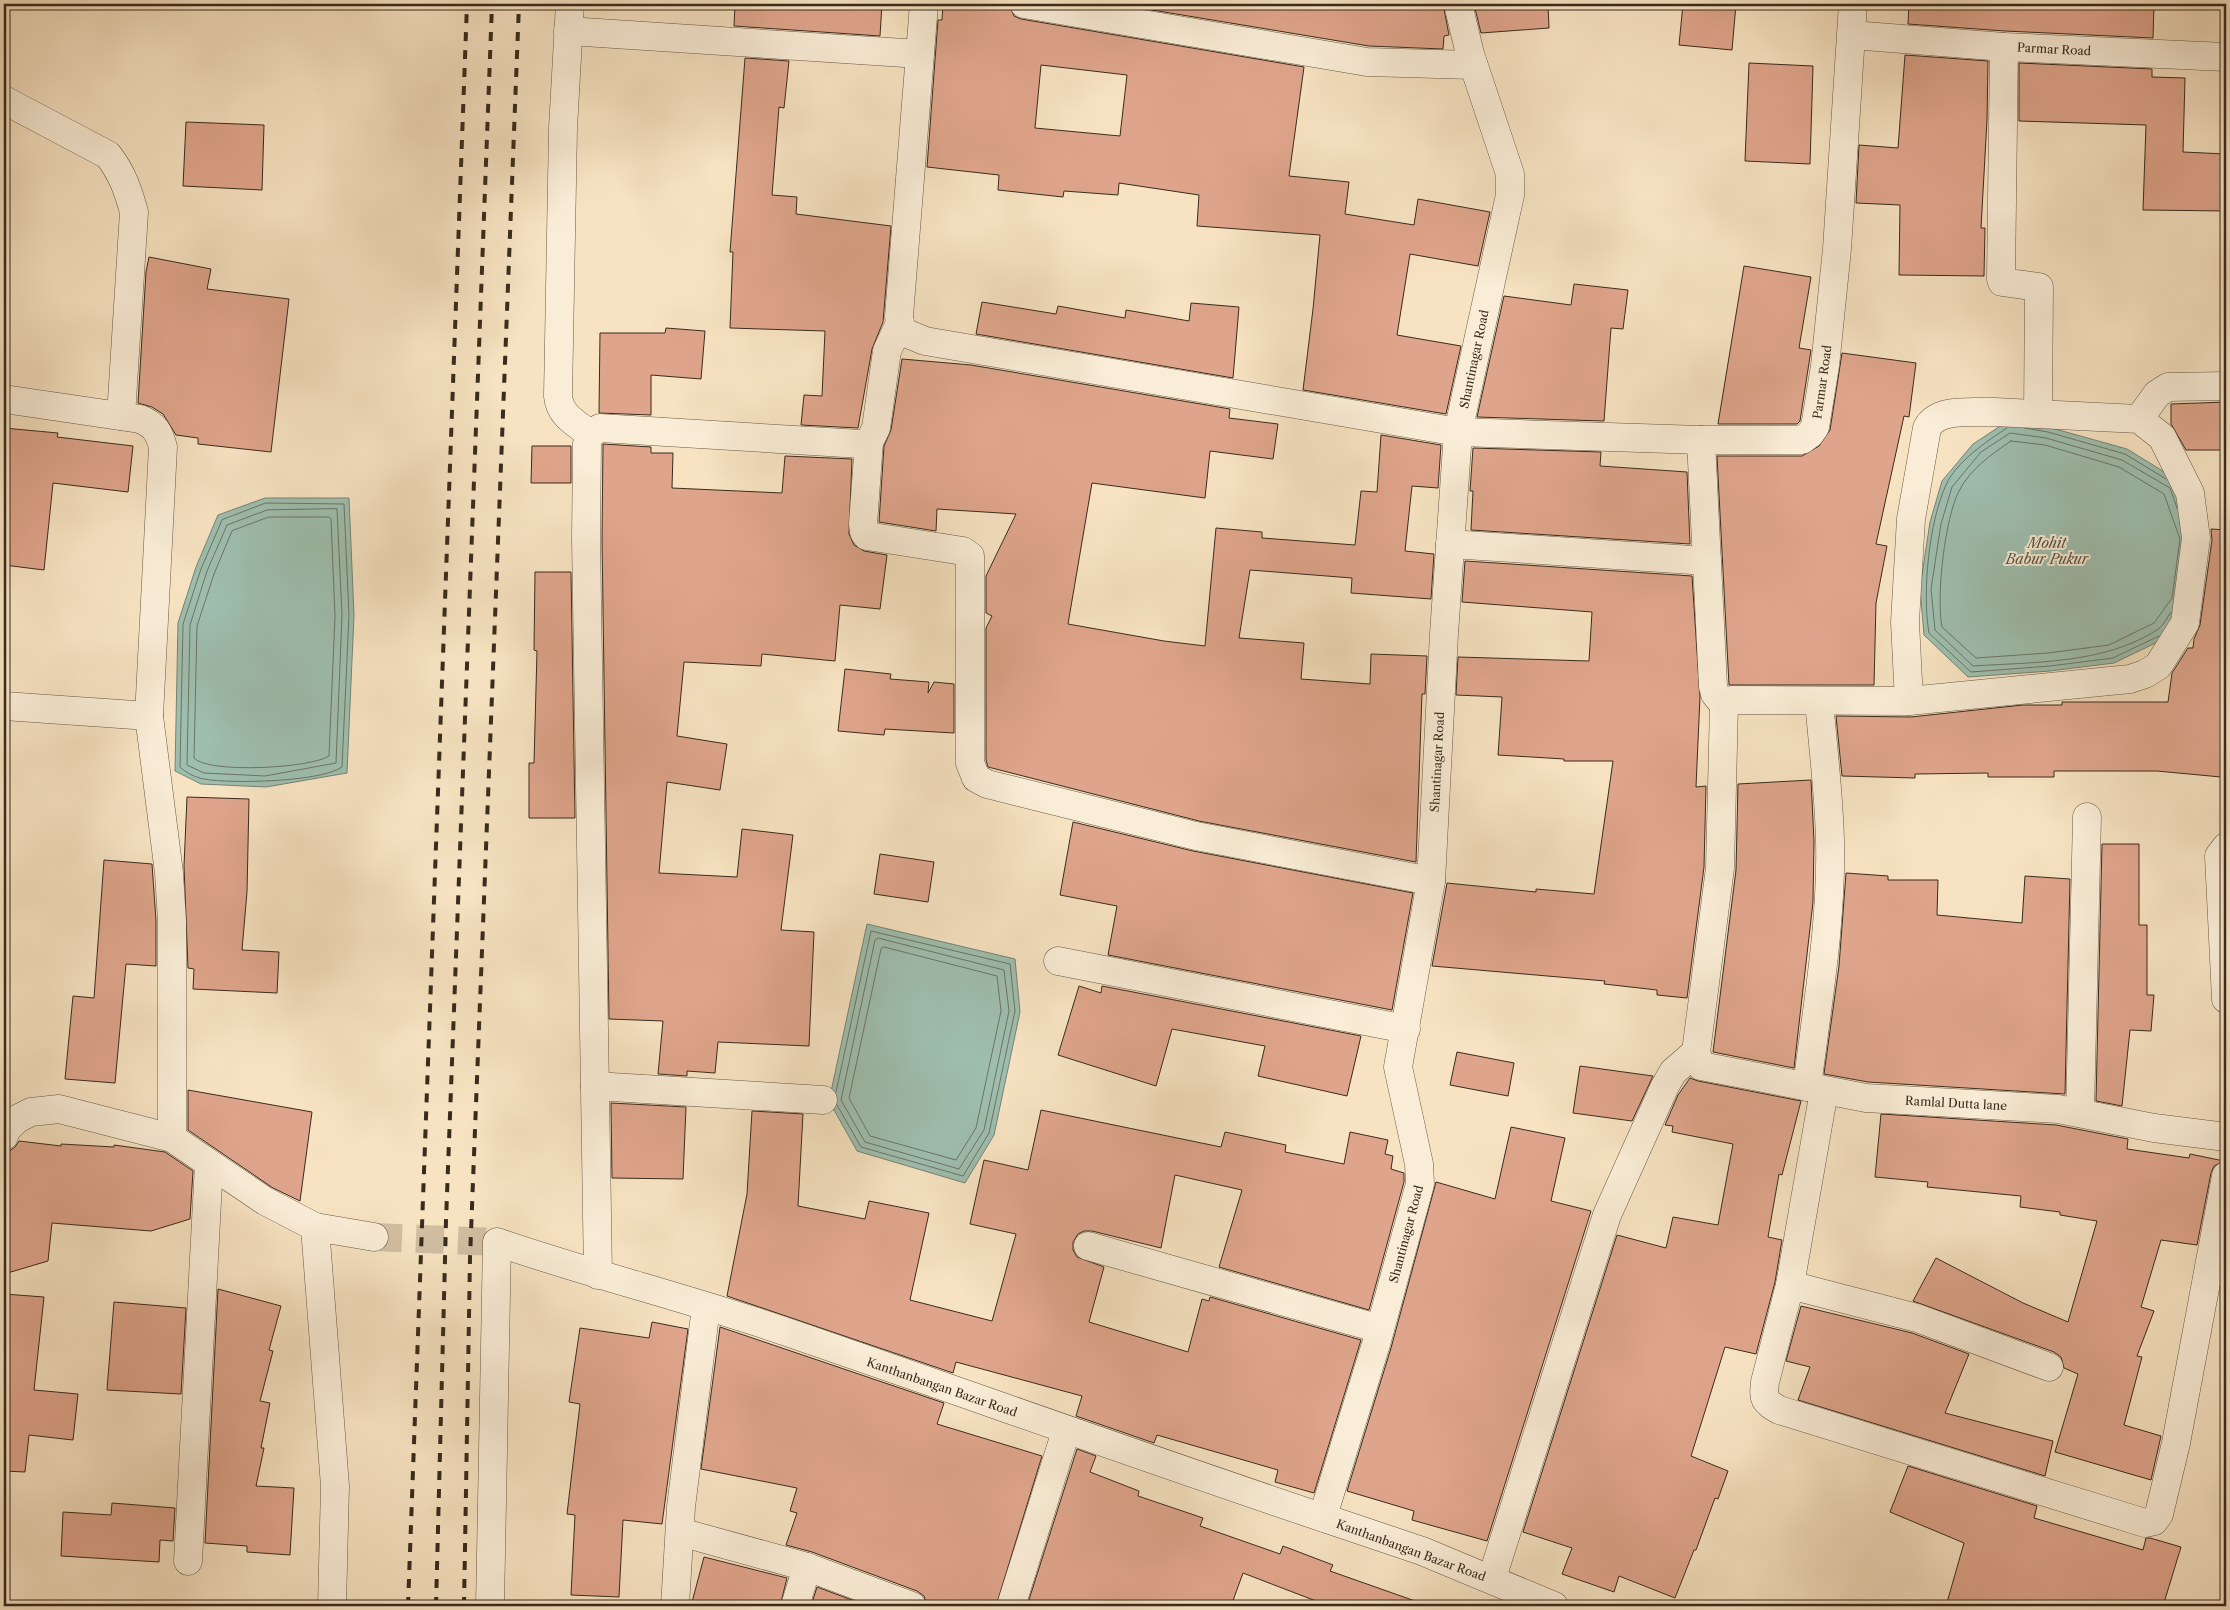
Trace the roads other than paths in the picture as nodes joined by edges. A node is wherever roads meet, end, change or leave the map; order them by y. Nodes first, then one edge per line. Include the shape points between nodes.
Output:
1 (570, 4) edge
2 (924, 4) edge
3 (1024, 4) edge
4 (1458, 4) edge
5 (1853, 4) edge
6 (568, 31) junction
7 (1852, 35) junction
8 (2004, 47) junction
9 (920, 54) junction
10 (2226, 57) edge
11 (1473, 66) junction
12 (4, 100) edge
13 (900, 323) junction
14 (2226, 386) edge
15 (4, 399) edge
16 (2038, 414) junction
17 (121, 416) junction
18 (2139, 419) junction
19 (1458, 432) junction
20 (590, 434) junction
21 (1701, 440) junction
22 (869, 442) junction
23 (1450, 544) junction
24 (1707, 561) junction
25 (1819, 701) junction
26 (1909, 701) junction
27 (1724, 705) junction
28 (4, 706) edge
29 (149, 716) junction
30 (2087, 817) dead end
31 (2226, 847) edge
32 (1431, 881) junction
33 (1058, 961) dead end
34 (2226, 999) edge
35 (1406, 1029) junction
36 (1696, 1052) junction
37 (595, 1086) junction
38 (1816, 1089) junction
39 (822, 1100) dead end
40 (2080, 1113) junction
41 (4, 1136) edge
42 (2226, 1137) edge
43 (172, 1138) junction
44 (209, 1164) junction
45 (2226, 1176) edge
46 (315, 1227) junction
47 (374, 1237) tunnel mouth
48 (1088, 1246) dead end
49 (598, 1275) junction
50 (1790, 1285) junction
51 (706, 1307) junction
52 (1380, 1329) junction
53 (2049, 1368) dead end
54 (1066, 1431) junction
55 (1323, 1516) junction
56 (680, 1532) junction
57 (188, 1561) dead end
58 (807, 1567) junction
59 (1492, 1578) junction
60 (332, 1606) edge
61 (490, 1606) edge
62 (675, 1606) edge
63 (795, 1606) edge
64 (912, 1606) edge
65 (1011, 1606) edge
66 (1554, 1606) edge

1 - 6 street
2 - 9 street
3 - 11 street via 1367,62
4 - 11 street, Shantinagar Road
5 - 7 street, Parmar Road
6 - 9 street
6 - 20 street via 558,396 564,414
7 - 8 street, Parmar Road
7 - 21 street, Parmar Road via 1837,249 1815,427 1802,440
8 - 10 street, Parmar Road
8 - 16 street via 2001,279 2002,282 2039,288
9 - 13 street
11 - 19 street, Shantinagar Road via 1510,174 1510,195
12 - 17 street via 108,155 126,183 134,212
13 - 19 street, Parmar Road via 901,330 925,341
13 - 22 street via 887,352 876,428
14 - 18 street via 2168,387 2157,394
15 - 17 street
16 - 18 street
16 - 26 street via 1941,415 1927,428 1912,519 1905,622
17 - 29 street via 152,424 160,434 163,447
18 - 26 street via 2162,437 2190,493 2196,538 2185,623 2158,666 2130,679
19 - 21 street, Parmar Road
19 - 23 street, Shantinagar Road
20 - 22 street via 600,428
20 - 37 street via 586,539
21 - 24 street
22 - 32 street via 863,524 867,536 963,551 970,556 970,763 976,778 987,784 1196,836
23 - 24 street
23 - 32 street, Shantinagar Road
24 - 27 street via 1713,686
25 - 26 street
25 - 27 street via 1731,700
25 - 38 street via 1830,878
27 - 36 street via 1720,868
28 - 29 street
29 - 43 street via 172,922
30 - 40 street
31 - 34 street via 2219,856
32 - 35 street, Shantinagar Road
33 - 35 street
35 - 52 street, Shantinagar Road via 1398,1072 1420,1164 1420,1184
36 - 38 street, Ramlal Dutta lane via 1701,1066
36 - 59 street via 1673,1072 1664,1088 1607,1215
37 - 39 street
37 - 49 street
38 - 40 street, Ramlal Dutta lane via 1866,1098 2019,1106
38 - 50 street
40 - 42 street, Ramlal Dutta lane via 2154,1128
41 - 43 street via 17,1119 30,1112 59,1109
43 - 44 street
44 - 46 street via 265,1201
44 - 57 street
45 - 50 street via 2176,1442 2159,1514 2154,1521 2145,1523 1779,1410 1767,1403 1764,1396 1766,1382
46 - 47 street
46 - 60 street via 335,1486
48 - 52 street
49 - 51 street, Kanthanbangan Bazar Road
49 - 61 street, Kanthanbangan Bazar Road via 496,1242
50 - 53 street via 1917,1318
51 - 54 street, Kanthanbangan Bazar Road
51 - 56 street via 685,1465
52 - 55 street, Shantinagar Road
54 - 55 street, Kanthanbangan Bazar Road
54 - 65 street
55 - 59 street, Kanthanbangan Bazar Road
56 - 58 street
56 - 62 street
58 - 63 street
58 - 64 street
59 - 66 street, Kanthanbangan Bazar Road

